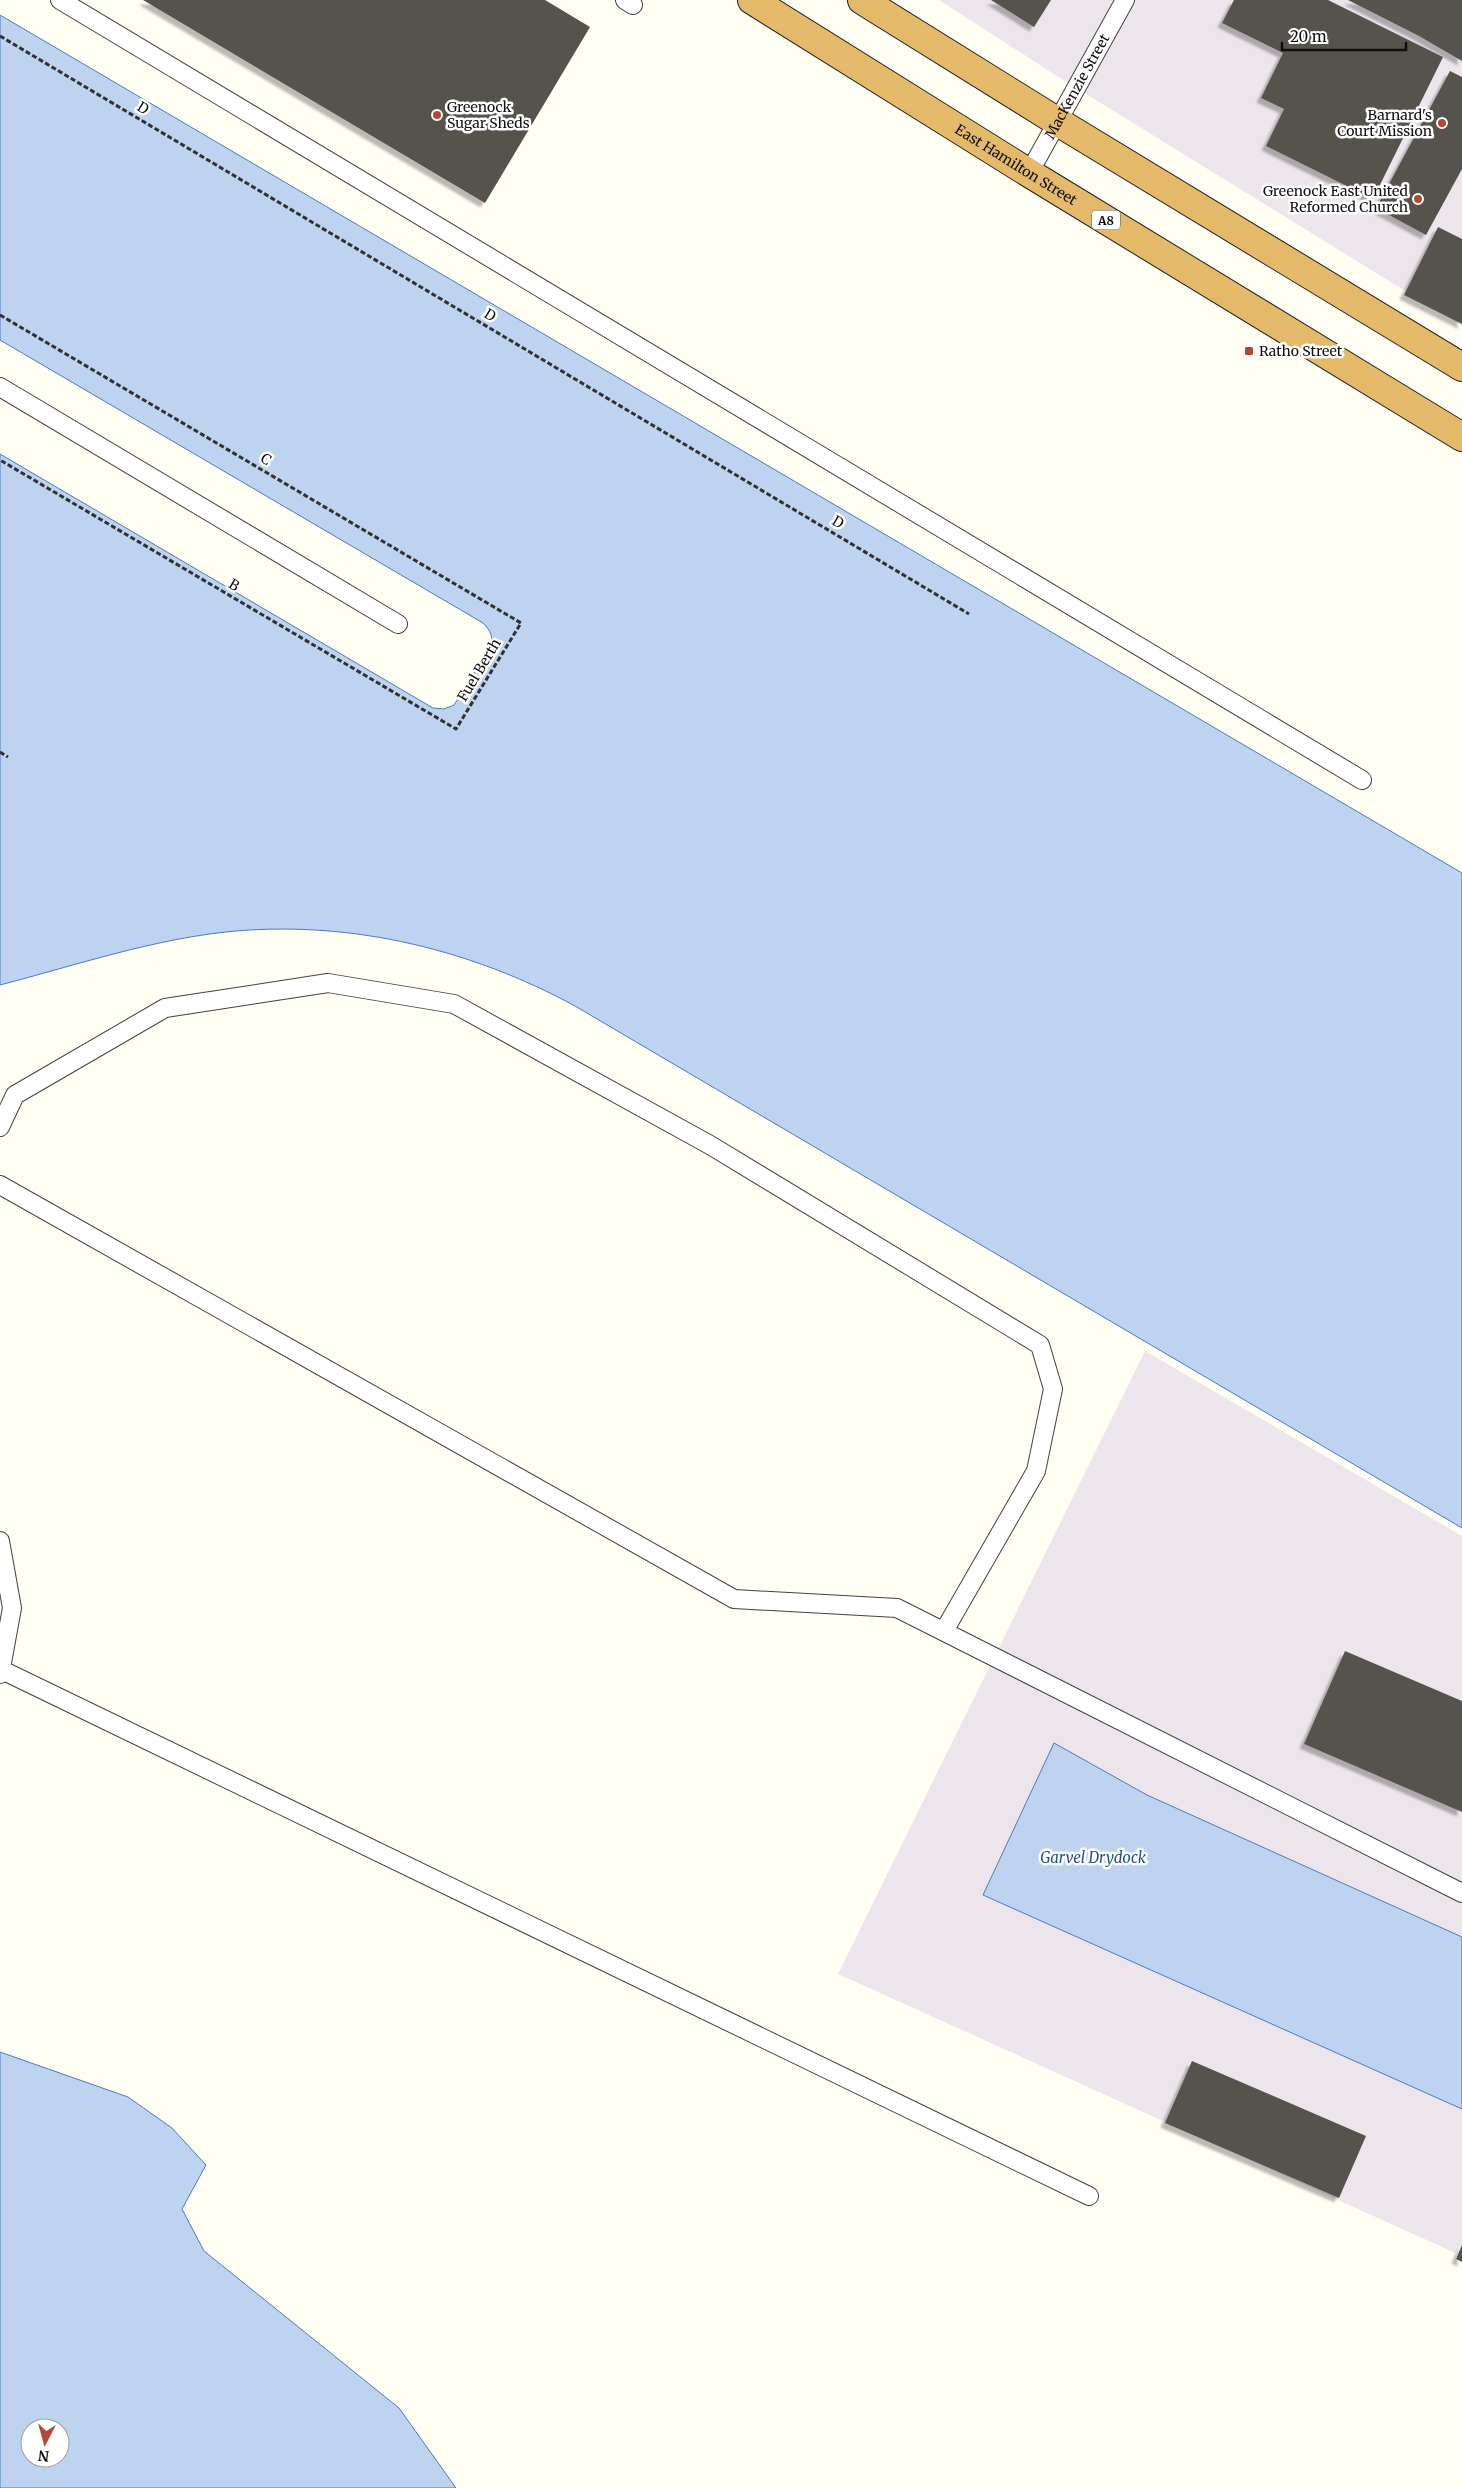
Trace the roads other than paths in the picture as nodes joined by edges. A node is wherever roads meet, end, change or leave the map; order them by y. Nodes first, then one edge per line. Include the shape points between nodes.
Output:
1 (60, 0) edge
2 (752, 0) edge
3 (862, 0) edge
4 (1125, 0) edge
5 (1058, 122) junction
6 (1029, 173) junction
7 (1462, 367) edge
8 (0, 388) edge
9 (1461, 434) edge
10 (398, 624) dead end
11 (1362, 780) dead end
12 (0, 1127) edge
13 (0, 1185) edge
14 (0, 1541) edge
15 (944, 1631) junction
16 (1, 1672) edge
17 (1462, 1894) edge
18 (1089, 2196) dead end

1 - 11 lane
2 - 6 highway, East Hamilton Street / A8
3 - 5 highway
4 - 5 lane, MacKenzie Street
5 - 6 lane, MacKenzie Street
5 - 7 highway
6 - 9 highway, East Hamilton Street / A8
8 - 10 lane
12 - 15 lane via 15,1094 165,1008 328,983 454,1004 710,1145 1040,1345 1053,1389 1036,1471
13 - 15 lane via 734,1599 897,1608
14 - 16 lane via 12,1608
15 - 17 lane
16 - 18 lane

